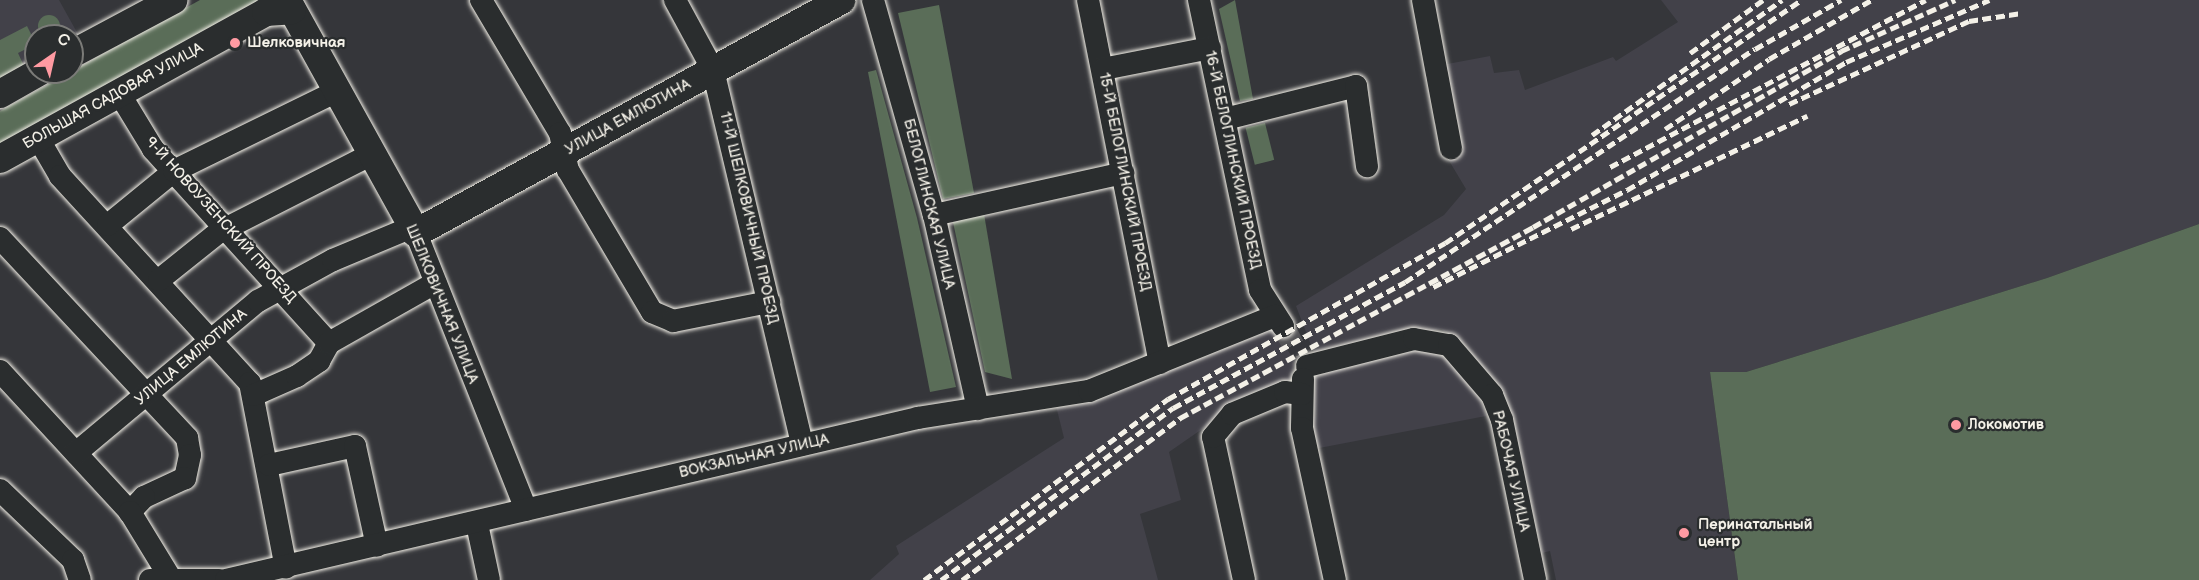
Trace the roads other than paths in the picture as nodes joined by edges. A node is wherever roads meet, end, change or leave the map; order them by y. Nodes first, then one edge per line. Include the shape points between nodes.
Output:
1 (172, 0) edge
2 (482, 0) edge
3 (675, 0) edge
4 (841, 0) edge
5 (873, 0) edge
6 (1088, 0) edge
7 (1199, 0) edge
8 (1423, 0) edge
9 (289, 5) edge
10 (84, 48) edge
11 (1210, 48) junction
12 (1103, 69) junction
13 (713, 70) junction
14 (24, 80) edge
15 (337, 91) junction
16 (119, 93) junction
17 (0, 94) edge
18 (1225, 119) junction
19 (38, 138) junction
20 (1451, 148) dead end
21 (564, 152) junction
22 (372, 154) junction
23 (0, 159) edge
24 (1367, 166) dead end
25 (174, 171) junction
26 (1123, 173) junction
27 (934, 215) junction
28 (108, 225) junction
29 (227, 228) junction
30 (414, 230) junction
31 (0, 238) edge
32 (159, 280) junction
33 (435, 283) junction
34 (279, 290) junction
35 (769, 302) junction
36 (1279, 321) joint
37 (210, 337) junction
38 (329, 343) junction
39 (1160, 363) junction
40 (0, 371) edge
41 (1302, 394) junction
42 (254, 395) junction
43 (145, 397) junction
44 (978, 409) junction
45 (802, 445) junction
46 (76, 453) junction
47 (268, 465) junction
48 (0, 490) edge
49 (526, 510) junction
50 (130, 512) junction
51 (477, 524) junction
52 (377, 546) junction
53 (285, 568) junction
54 (160, 578) edge
55 (80, 580) edge
56 (219, 580) edge
57 (226, 580) edge
58 (489, 580) edge
59 (1244, 580) edge
60 (1335, 580) edge
61 (1535, 580) edge

1 - 10 main road
2 - 21 street via 560,133
3 - 13 street, 11-Й ШЕЛКОВИЧНЫЙ ПРОЕЗД
4 - 13 main road, УЛИЦА ЕМЛЮТИНА
5 - 27 street, БЕЛОГЛИНСКАЯ УЛИЦА
6 - 12 street, 15-Й БЕЛОГЛИНСКИЙ ПРОЕЗД
7 - 11 street, 16-Й БЕЛОГЛИНСКИЙ ПРОЕЗД
8 - 20 street
9 - 15 main road, ШЕЛКОВИЧНАЯ УЛИЦА
9 - 16 main road, БОЛЬШАЯ САДОВАЯ УЛИЦА via 266,12
11 - 12 street
11 - 18 street, 16-Й БЕЛОГЛИНСКИЙ ПРОЕЗД
12 - 26 street, 15-Й БЕЛОГЛИНСКИЙ ПРОЕЗД
13 - 21 main road, УЛИЦА ЕМЛЮТИНА
13 - 35 street, 11-Й ШЕЛКОВИЧНЫЙ ПРОЕЗД
14 - 17 main road
15 - 22 main road, ШЕЛКОВИЧНАЯ УЛИЦА
15 - 25 street
16 - 19 main road, БОЛЬШАЯ САДОВАЯ УЛИЦА
16 - 25 street, 9-Й НОВОУЗЕНСКИЙ ПРОЕЗД via 153,149
18 - 24 street via 1356,86
18 - 36 street, 16-Й БЕЛОГЛИНСКИЙ ПРОЕЗД via 1260,290
19 - 23 main road, БОЛЬШАЯ САДОВАЯ УЛИЦА
19 - 28 street via 60,176
21 - 30 main road, УЛИЦА ЕМЛЮТИНА
21 - 35 street via 568,170 661,319 673,321
22 - 29 street
22 - 30 main road, ШЕЛКОВИЧНАЯ УЛИЦА
25 - 28 street
25 - 29 street, 9-Й НОВОУЗЕНСКИЙ ПРОЕЗД
26 - 27 street
26 - 39 street, 15-Й БЕЛОГЛИНСКИЙ ПРОЕЗД
27 - 44 street, БЕЛОГЛИНСКАЯ УЛИЦА
28 - 32 street
29 - 32 street
29 - 34 street, 9-Й НОВОУЗЕНСКИЙ ПРОЕЗД
30 - 33 street, ШЕЛКОВИЧНАЯ УЛИЦА
30 - 34 street, УЛИЦА ЕМЛЮТИНА
31 - 43 street
32 - 37 street
33 - 38 street
33 - 49 street, ШЕЛКОВИЧНАЯ УЛИЦА
34 - 37 street, УЛИЦА ЕМЛЮТИНА
34 - 38 street, 9-Й НОВОУЗЕНСКИЙ ПРОЕЗД
35 - 45 street, 11-Й ШЕЛКОВИЧНЫЙ ПРОЕЗД
36 - 39 street, ВОКЗАЛЬНАЯ УЛИЦА
37 - 42 street
37 - 43 street, УЛИЦА ЕМЛЮТИНА
38 - 42 street via 319,361
39 - 44 street, ВОКЗАЛЬНАЯ УЛИЦА via 1089,391
40 - 46 street
41 - 59 street via 1285,392 1232,414 1214,437
41 - 60 street via 1302,428
41 - 61 street, РАБОЧАЯ УЛИЦА via 1303,361 1414,339 1449,345 1492,395 1502,420
42 - 47 street
43 - 46 street, УЛИЦА ЕМЛЮТИНА
43 - 50 street via 187,438 190,455 185,478 144,497
44 - 45 street, ВОКЗАЛЬНАЯ УЛИЦА
45 - 49 street, ВОКЗАЛЬНАЯ УЛИЦА
46 - 50 street
47 - 52 street via 355,446
47 - 53 street
48 - 55 street via 74,560
49 - 51 street, ВОКЗАЛЬНАЯ УЛИЦА
50 - 54 street
51 - 52 street, ВОКЗАЛЬНАЯ УЛИЦА
51 - 58 street
52 - 53 street, ВОКЗАЛЬНАЯ УЛИЦА
53 - 57 street, ВОКЗАЛЬНАЯ УЛИЦА
54 - 56 street

